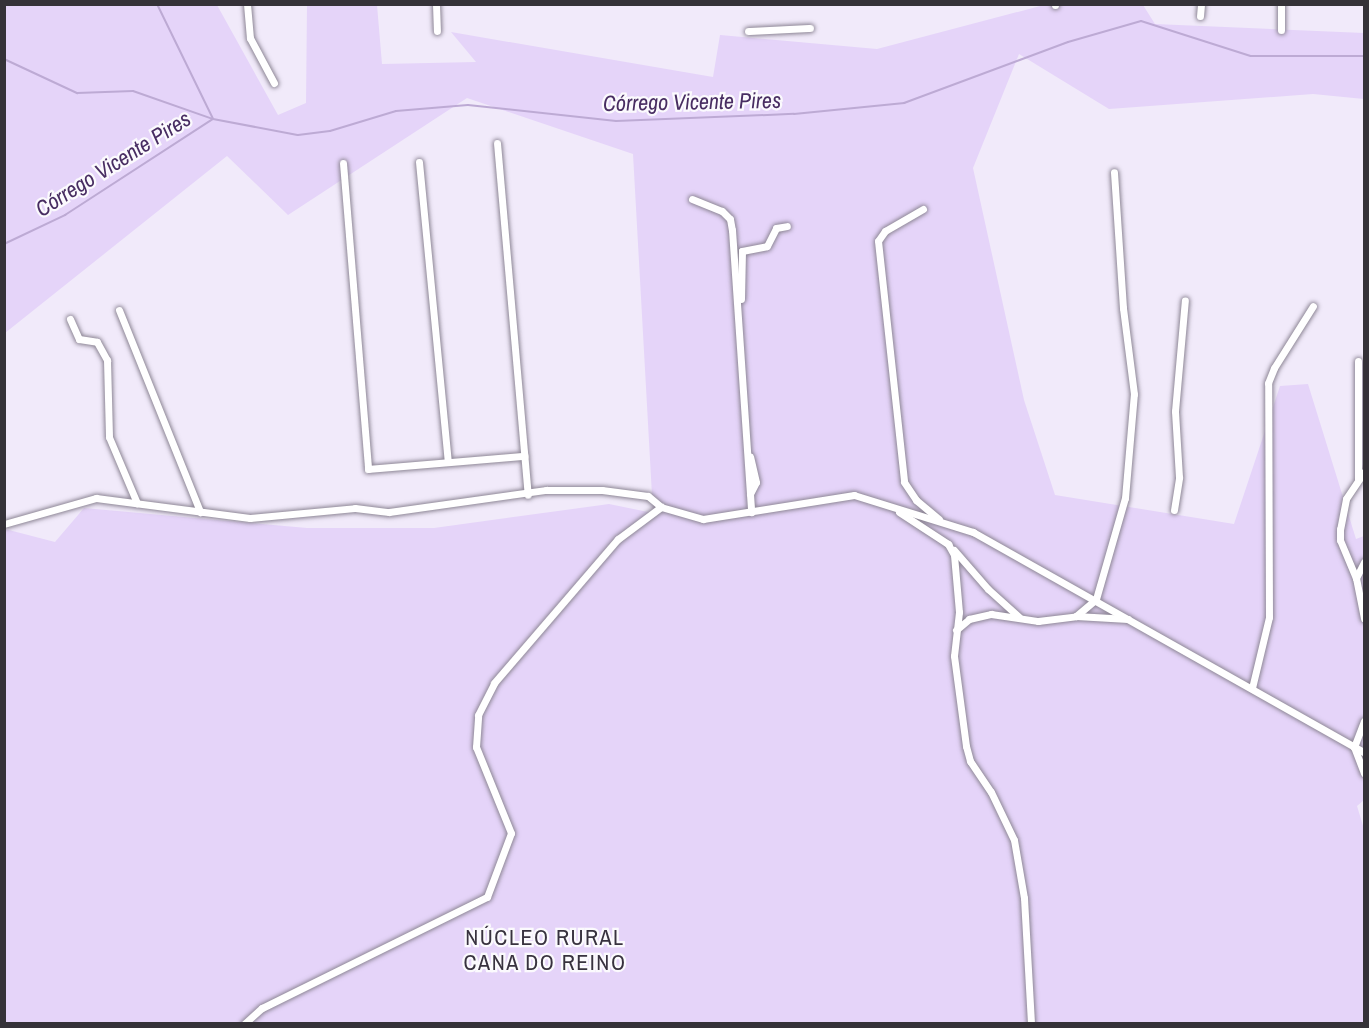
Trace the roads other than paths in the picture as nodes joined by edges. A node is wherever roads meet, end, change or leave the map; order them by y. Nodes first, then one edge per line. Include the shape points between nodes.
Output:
1 (247, 4) edge
2 (436, 4) edge
3 (1201, 4) edge
4 (1281, 4) edge
5 (1200, 16) dead end
6 (810, 28) dead end
7 (1281, 30) dead end
8 (437, 32) dead end
9 (748, 32) dead end
10 (274, 83) dead end
11 (496, 143) dead end
12 (419, 162) dead end
13 (343, 163) dead end
14 (1114, 172) dead end
15 (692, 199) dead end
16 (923, 209) dead end
17 (787, 226) dead end
18 (1185, 300) dead end
19 (1313, 306) dead end
20 (119, 310) dead end
21 (70, 319) dead end
22 (1358, 361) dead end
23 (524, 456) junction
24 (448, 462) junction
25 (1365, 472) edge
26 (1358, 480) junction
27 (750, 494) junction
28 (528, 495) junction
29 (137, 503) junction
30 (661, 507) junction
31 (895, 509) junction
32 (1174, 510) dead end
33 (200, 512) junction
34 (751, 512) junction
35 (940, 520) junction
36 (4, 524) edge
37 (948, 544) junction
38 (1365, 562) edge
39 (1356, 578) junction
40 (1096, 599) junction
41 (1076, 616) junction
42 (1020, 618) junction
43 (1365, 618) edge
44 (1131, 619) junction
45 (956, 630) junction
46 (1252, 688) junction
47 (1365, 721) edge
48 (1354, 747) junction
49 (1365, 752) edge
50 (1365, 773) edge
51 (244, 1023) edge
52 (1031, 1023) edge

1 - 10 street via 250,38
2 - 8 street
3 - 5 street
4 - 7 street
6 - 9 street
11 - 23 street
12 - 24 street
13 - 24 street via 368,470
14 - 40 street via 1123,308 1134,394 1125,498
15 - 27 street via 722,211 730,219
16 - 35 street via 885,231 878,241 904,482 916,500
17 - 27 street via 776,228 767,246 746,248 739,256 751,459 756,482
18 - 32 street via 1175,411 1179,477
19 - 46 street via 1268,383 1269,617
20 - 33 street
21 - 29 street via 79,339 98,342 107,360 109,437
22 - 26 street
23 - 24 street
23 - 28 street
25 - 26 street
26 - 39 street via 1346,499 1340,529 1340,540
27 - 34 street
28 - 30 street via 602,490 648,496
28 - 33 street via 389,512 355,508 250,518
29 - 33 street
29 - 36 street via 96,498
30 - 34 street via 702,519
30 - 51 street via 618,539 494,683 478,715 476,747 511,833 488,897 262,1008
31 - 34 street via 854,495
31 - 35 street
31 - 37 street
35 - 40 street via 974,532
37 - 42 street
37 - 45 street via 954,555 957,579
38 - 39 street
39 - 43 street
40 - 41 street
40 - 44 street
41 - 42 street via 1038,621
41 - 44 street
42 - 45 street via 979,615
44 - 46 street
45 - 52 street via 954,657 970,761 991,792 1016,850 1024,898
46 - 48 street
47 - 48 street
48 - 49 street
48 - 50 street

